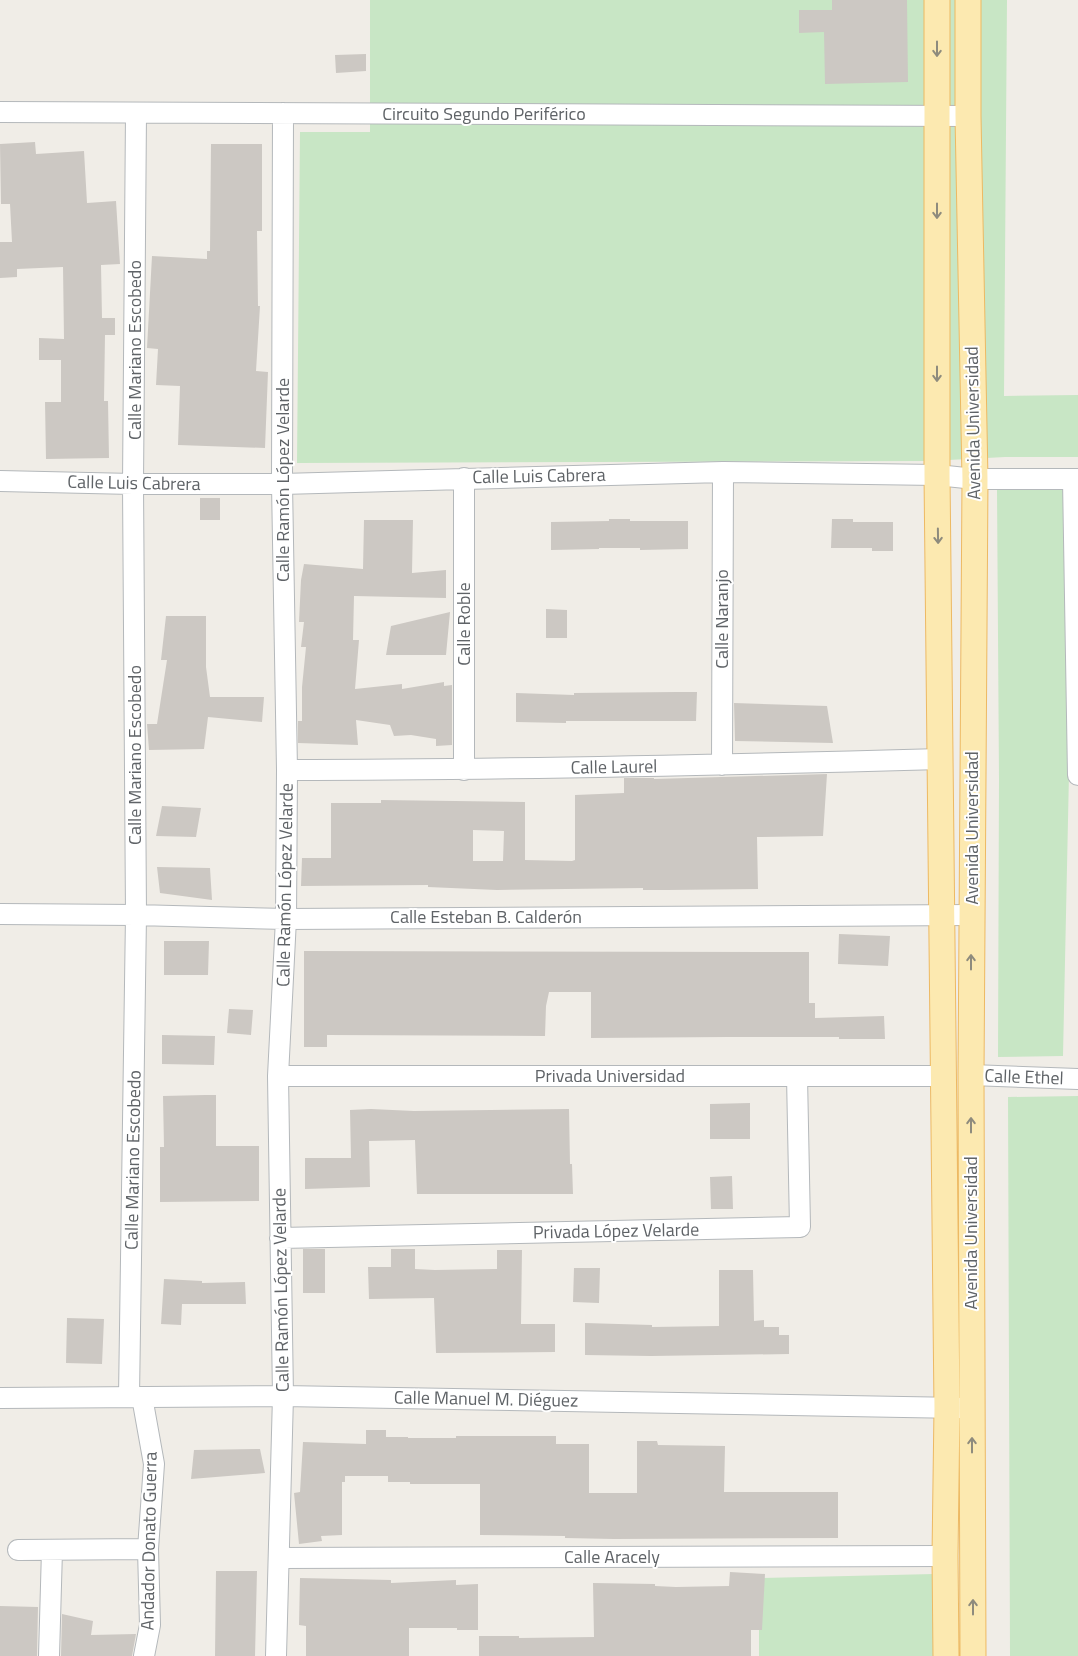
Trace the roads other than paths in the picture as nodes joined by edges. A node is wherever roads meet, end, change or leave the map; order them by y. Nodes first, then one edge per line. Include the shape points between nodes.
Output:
1 (937, 0) edge
2 (968, 0) edge
3 (0, 112) edge
4 (136, 113) junction
5 (283, 113) junction
6 (936, 116) junction
7 (968, 116) junction
8 (723, 472) junction
9 (937, 474) junction
10 (464, 478) junction
11 (975, 479) junction
12 (1076, 479) edge
13 (0, 481) edge
14 (134, 484) junction
15 (282, 484) junction
16 (1076, 559) edge
17 (1077, 690) edge
18 (941, 759) junction
19 (722, 765) junction
20 (287, 770) junction
21 (464, 770) junction
22 (1078, 775) edge
23 (0, 914) edge
24 (136, 914) junction
25 (942, 915) junction
26 (972, 916) junction
27 (286, 918) junction
28 (971, 1075) junction
29 (278, 1076) junction
30 (797, 1076) junction
31 (943, 1076) junction
32 (1078, 1079) edge
33 (944, 1168) junction
34 (971, 1169) junction
35 (280, 1238) junction
36 (283, 1396) junction
37 (136, 1397) junction
38 (0, 1398) edge
39 (947, 1408) junction
40 (972, 1408) junction
41 (148, 1549) junction
42 (18, 1550) dead end
43 (52, 1550) junction
44 (945, 1556) junction
45 (278, 1558) junction
46 (49, 1656) edge
47 (144, 1656) edge
48 (276, 1656) edge
49 (946, 1656) edge
50 (973, 1656) edge

1 -> 6 main road, Avenida Universidad
2 - 7 main road, Avenida Universidad
3 - 4 street, Circuito Segundo Periférico
4 - 5 street, Circuito Segundo Periférico
4 - 14 street, Calle Mariano Escobedo
5 - 6 street, Circuito Segundo Periférico
5 - 15 street, Calle Ramón López Velarde
6 - 7 street, Circuito Segundo Periférico
6 -> 9 main road, Avenida Universidad
7 - 11 main road, Avenida Universidad
8 - 9 street, Calle Luis Cabrera
8 - 10 street, Calle Luis Cabrera
8 - 19 street, Calle Naranjo
9 - 11 street, Calle Luis Cabrera
9 -> 18 main road, Avenida Universidad
10 - 15 street, Calle Luis Cabrera
10 - 21 street, Calle Roble
11 - 12 street, Calle Luis Cabrera
11 - 26 main road, Avenida Universidad
12 - 16 street
13 - 14 street, Calle Luis Cabrera
14 - 15 street, Calle Luis Cabrera
14 - 24 street, Calle Mariano Escobedo
15 - 20 street, Calle Ramón López Velarde
16 - 17 street
17 - 22 street
18 - 19 street, Calle Laurel
18 - 25 main road, Avenida Universidad
19 - 21 street, Calle Laurel
20 - 21 street, Calle Laurel
20 - 27 street, Calle Ramón López Velarde
23 - 24 street, Calle Esteban B. Calderón
24 - 27 street, Calle Esteban B. Calderón
24 - 37 street, Calle Mariano Escobedo
25 - 26 street, Calle Esteban B. Calderón
25 - 27 street, Calle Esteban B. Calderón
25 - 31 main road, Avenida Universidad
28 -> 26 main road, Avenida Universidad
27 - 29 street, Calle Ramón López Velarde
28 - 32 street, Calle Ethel
34 -> 28 main road, Avenida Universidad
29 - 30 street, Privada Universidad
29 - 35 street, Calle Ramón López Velarde
30 - 31 street, Privada Universidad
30 - 35 street, Privada López Velarde via 800,1227
31 - 33 main road, Avenida Universidad
33 - 34 street
33 - 39 main road, Avenida Universidad
34 - 40 main road, Avenida Universidad
35 - 36 street, Calle Ramón López Velarde
36 - 37 street, Calle Manuel M. Diéguez
36 - 39 street, Calle Manuel M. Diéguez
36 - 45 street, Calle Ramón López Velarde
37 - 38 street, Calle Manuel M. Diéguez
37 - 41 street, Andador Donato Guerra via 154,1464
39 - 40 street, Calle Manuel M. Diéguez
39 - 44 main road, Avenida Universidad
50 -> 40 main road, Avenida Universidad
41 - 43 street
41 - 47 street, Andador Donato Guerra via 150,1625
42 - 43 street
43 - 46 street
44 - 45 street, Calle Aracely
44 - 49 main road, Avenida Universidad
45 - 48 street, Calle Ramón López Velarde

